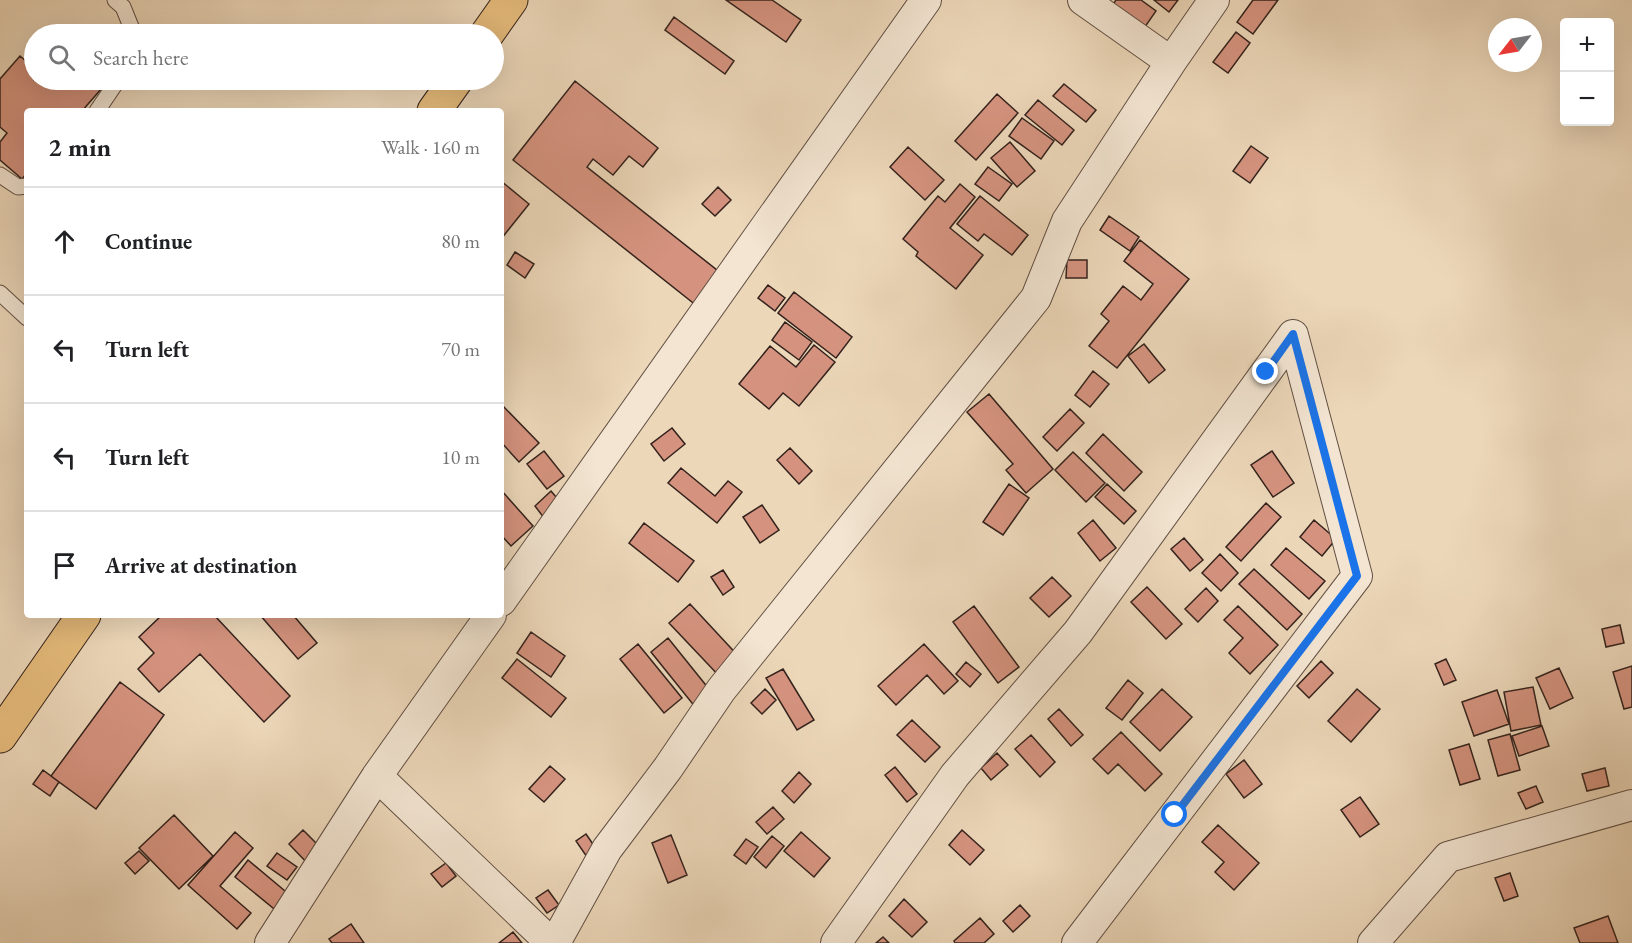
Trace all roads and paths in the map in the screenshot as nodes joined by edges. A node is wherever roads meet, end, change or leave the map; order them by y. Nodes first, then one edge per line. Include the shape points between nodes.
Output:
1 (115, 0) edge
2 (511, 0) edge
3 (926, 0) edge
4 (1083, 0) edge
5 (1214, 0) edge
6 (130, 24) edge
7 (494, 24) edge
8 (1171, 62) junction
9 (111, 90) edge
10 (449, 90) edge
11 (99, 108) edge
12 (436, 108) edge
13 (0, 175) edge
14 (24, 186) edge
15 (0, 293) edge
16 (24, 315) edge
17 (504, 597) edge
18 (82, 618) edge
19 (489, 618) edge
20 (0, 736) edge
21 (377, 776) junction
22 (1632, 805) edge
23 (270, 943) edge
24 (553, 943) edge
25 (836, 943) edge
26 (1077, 943) edge
27 (1373, 943) edge

1 - 6 lane via 123,7
2 - 7 main road
3 - 17 street
4 - 8 street
5 - 8 street
8 - 24 street via 1067,221 1036,298 722,690 607,849
9 - 11 lane
10 - 12 main road
13 - 14 lane via 18,187
15 - 16 lane
18 - 20 main road
19 - 21 street
21 - 23 street
21 - 24 street
22 - 27 street via 1448,857
25 - 26 street via 956,775 1077,632 1293,334 1357,576

